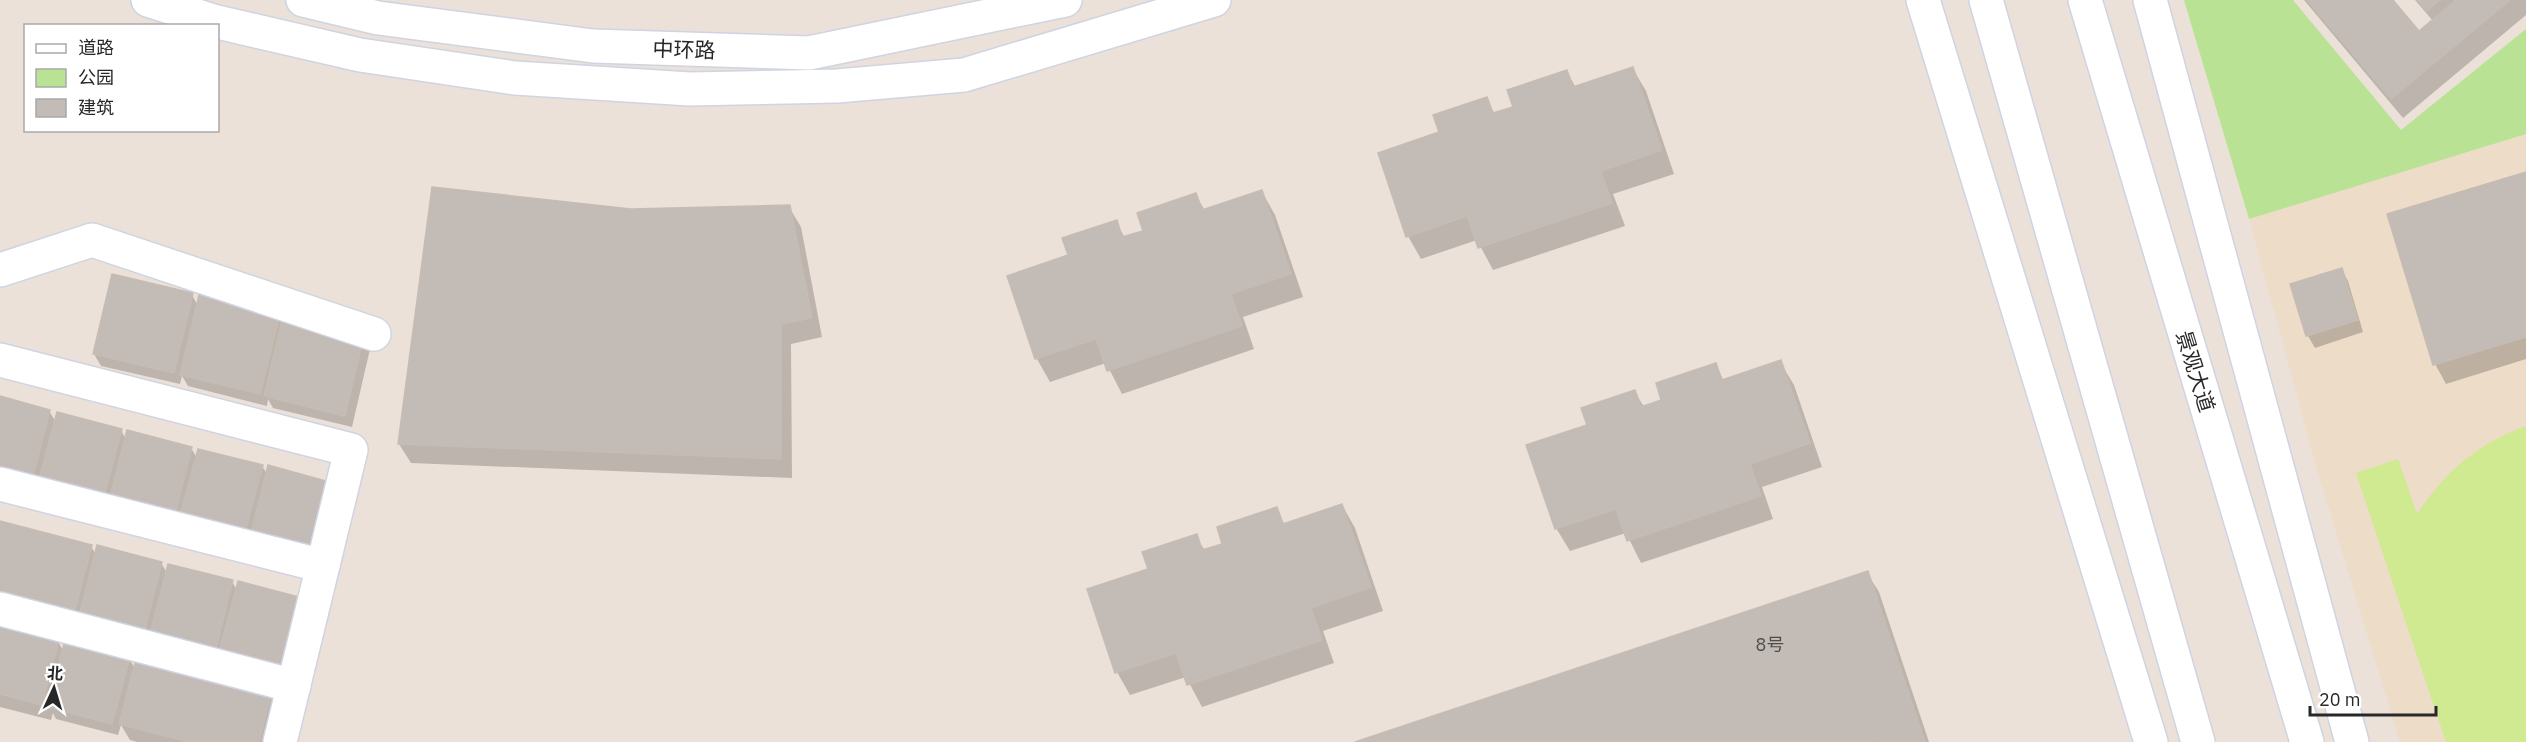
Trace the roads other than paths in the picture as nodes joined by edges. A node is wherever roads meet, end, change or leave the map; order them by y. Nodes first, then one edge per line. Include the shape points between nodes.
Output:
1 (148, 0) edge
2 (303, 0) edge
3 (1065, 0) edge
4 (1214, 0) edge
5 (1923, 0) edge
6 (2085, 0) edge
7 (2150, 0) edge
8 (1985, 2) edge
9 (0, 270) edge
10 (374, 334) dead end
11 (0, 360) edge
12 (0, 484) edge
13 (323, 566) junction
14 (0, 609) edge
15 (294, 686) junction
16 (280, 742) edge
17 (2151, 742) edge
18 (2199, 742) edge
19 (2307, 742) edge
20 (2352, 742) edge

1 - 4 street via 213,21 360,55 515,78 690,89 837,86 964,75
2 - 3 street, 中环路 via 378,18 593,46 809,53
5 - 17 street
6 - 19 street, 景观大道
7 - 20 street
8 - 18 street
9 - 10 street via 92,240
11 - 13 street via 351,450
12 - 13 street
13 - 15 street
14 - 15 street
15 - 16 street

